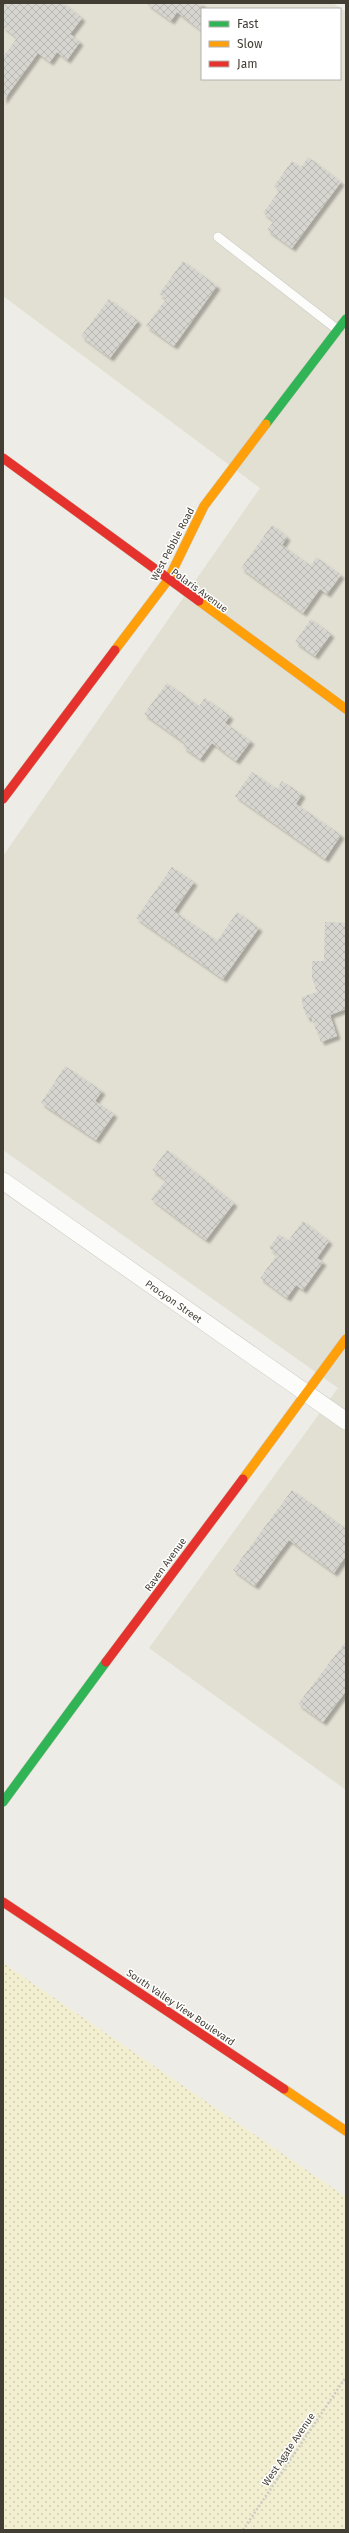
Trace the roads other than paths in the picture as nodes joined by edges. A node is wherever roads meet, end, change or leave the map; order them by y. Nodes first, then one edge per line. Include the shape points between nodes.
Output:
1 (218, 237) dead end
2 (346, 319) edge
3 (338, 330) junction
4 (3, 458) edge
5 (168, 580) junction
6 (346, 709) edge
7 (3, 799) edge
8 (3, 1181) edge
9 (346, 1339) edge
10 (304, 1393) junction
11 (346, 1421) edge
12 (3, 1802) edge
13 (3, 1902) edge
14 (346, 2131) edge

1 - 3 lane
2 - 3 street, West Pebble Road
3 - 5 street, West Pebble Road via 204,506
4 - 5 street, Polaris Avenue
5 - 6 street, Polaris Avenue
5 - 7 street, West Pebble Road
8 - 10 street, Procyon Street
9 - 10 street, Raven Avenue
10 - 11 street, Procyon Street
10 - 12 street, Raven Avenue
13 - 14 street, South Valley View Boulevard

